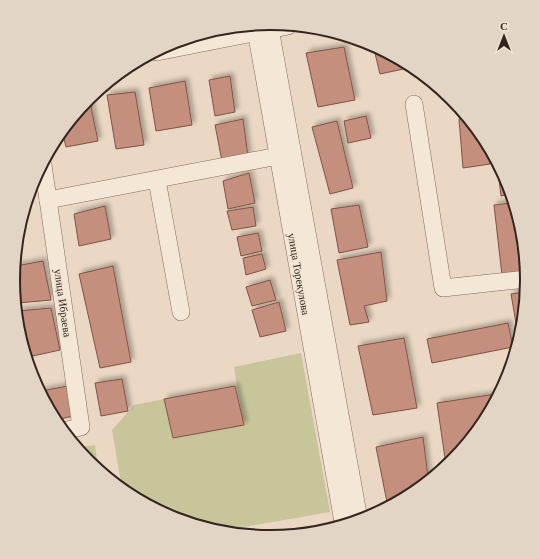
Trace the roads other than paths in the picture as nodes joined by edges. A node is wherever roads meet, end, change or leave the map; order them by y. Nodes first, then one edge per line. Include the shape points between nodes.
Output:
1 (252, 30) edge
2 (262, 30) edge
3 (262, 30) edge
4 (180, 47) edge
5 (414, 104) dead end
6 (278, 156) junction
7 (44, 173) edge
8 (157, 180) junction
9 (48, 200) junction
10 (520, 280) edge
11 (181, 312) dead end
12 (70, 430) edge
13 (358, 513) edge
14 (342, 519) edge

1 - 4 street
2 - 6 street, улица Торекулова
3 - 13 street, улица Торекулова
5 - 10 street via 443,288
6 - 8 street
6 - 14 street, улица Торекулова
7 - 9 street, улица Ибраева
8 - 9 street
8 - 11 street
9 - 12 street, улица Ибраева via 81,428

